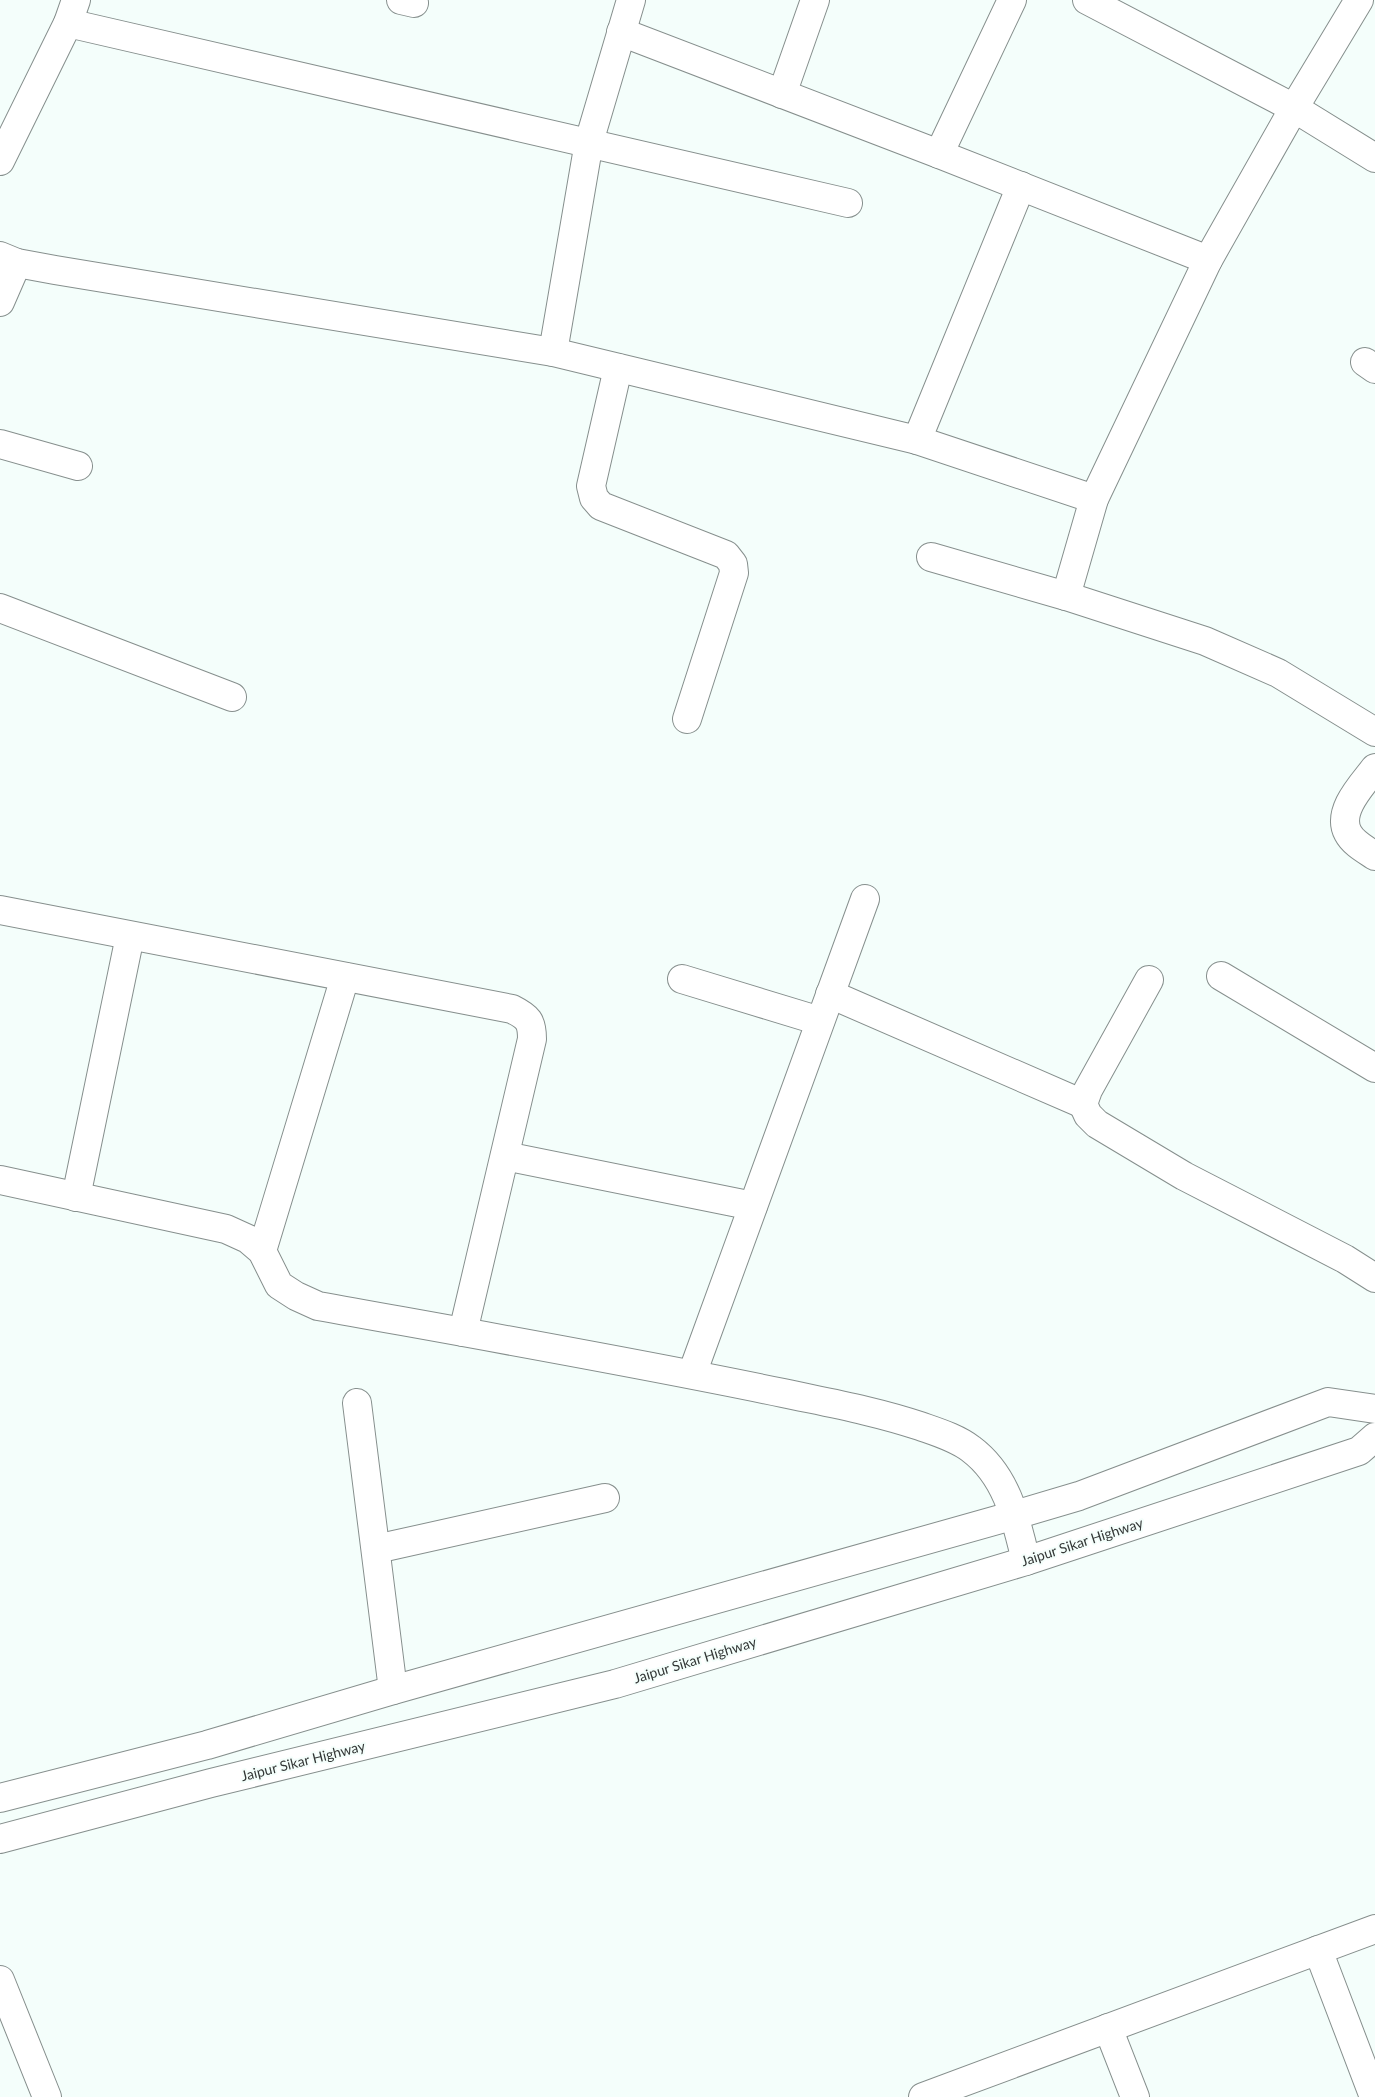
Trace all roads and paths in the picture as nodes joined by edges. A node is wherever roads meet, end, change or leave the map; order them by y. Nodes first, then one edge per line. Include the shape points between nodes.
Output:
1 (815, 0) edge
2 (1012, 0) edge
3 (1087, 0) edge
4 (1359, 0) edge
5 (623, 10) edge
6 (72, 12) edge
7 (782, 94) junction
8 (1294, 108) junction
9 (6, 135) edge
10 (589, 142) junction
11 (939, 154) junction
12 (1375, 158) edge
13 (0, 161) edge
14 (1022, 186) junction
15 (848, 203) dead end
16 (9, 259) edge
17 (1208, 260) junction
18 (0, 302) edge
19 (554, 352) junction
20 (618, 368) junction
21 (917, 440) junction
22 (0, 444) edge
23 (78, 466) dead end
24 (1094, 499) junction
25 (931, 557) dead end
26 (1066, 596) junction
27 (0, 608) edge
28 (232, 697) dead end
29 (687, 719) dead end
30 (1375, 732) edge
31 (1375, 768) edge
32 (1375, 856) edge
33 (865, 899) dead end
34 (0, 910) edge
35 (130, 936) junction
36 (1220, 976) dead end
37 (345, 977) junction
38 (682, 979) dead end
39 (1149, 980) dead end
40 (830, 994) junction
41 (820, 1021) junction
42 (1375, 1068) edge
43 (1083, 1104) junction
44 (504, 1156) junction
45 (0, 1180) edge
46 (76, 1196) junction
47 (753, 1206) junction
48 (262, 1251) junction
49 (1375, 1278) edge
50 (463, 1332) junction
51 (692, 1374) junction
52 (357, 1402) dead end
53 (1375, 1409) edge
54 (1375, 1437) edge
55 (605, 1498) dead end
56 (1015, 1515) junction
57 (376, 1549) junction
58 (1026, 1562) junction
59 (394, 1690) junction
60 (0, 1798) edge
61 (0, 1839) edge
62 (1375, 1929) edge
63 (1318, 1950) junction
64 (0, 1980) edge
65 (1108, 2028) junction
66 (928, 2096) edge
67 (47, 2097) edge
68 (1135, 2097) edge
69 (1374, 2097) edge

1 - 7 street
2 - 11 street
3 - 8 street
4 - 8 street
5 - 7 street
5 - 10 street
6 - 9 street
6 - 10 street
7 - 11 street
8 - 12 street
8 - 17 street
9 - 13 street
10 - 15 street
10 - 19 street
11 - 14 street
14 - 17 street
14 - 21 street
16 - 18 street
16 - 19 street
17 - 24 street
19 - 20 street
20 - 21 street
20 - 29 street via 590,486 594,498 601,506 726,556 733,564 734,573
21 - 24 street
22 - 23 street
24 - 26 street
25 - 26 street
26 - 30 street via 1247,658 1278,673
27 - 28 street
31 - 32 street via 1352,800 1345,819 1348,833
33 - 40 street
34 - 35 street
35 - 37 street
35 - 46 street
36 - 42 street
37 - 44 street via 512,1009 524,1015 532,1026 532,1039
37 - 48 street
38 - 41 street
39 - 43 street
40 - 41 street
40 - 43 street
41 - 47 street
43 - 49 street via 1097,1124 1130,1144
44 - 47 street
44 - 50 street
45 - 46 street
46 - 48 street via 226,1229 248,1238
47 - 51 street
48 - 50 street via 279,1284 318,1306
50 - 51 street
51 - 56 street via 883,1414 937,1432 970,1448 991,1466
52 - 57 street
53 - 56 street via 1328,1402 1079,1496
54 - 58 street, Jaipur Sikar Highway via 1358,1450
55 - 57 street
56 - 58 street
56 - 59 street
57 - 59 street
58 - 61 street, Jaipur Sikar Highway via 615,1684 211,1783
59 - 60 street via 207,1745
62 - 63 street
63 - 65 street
63 - 69 street
64 - 67 street
65 - 66 street
65 - 68 street

